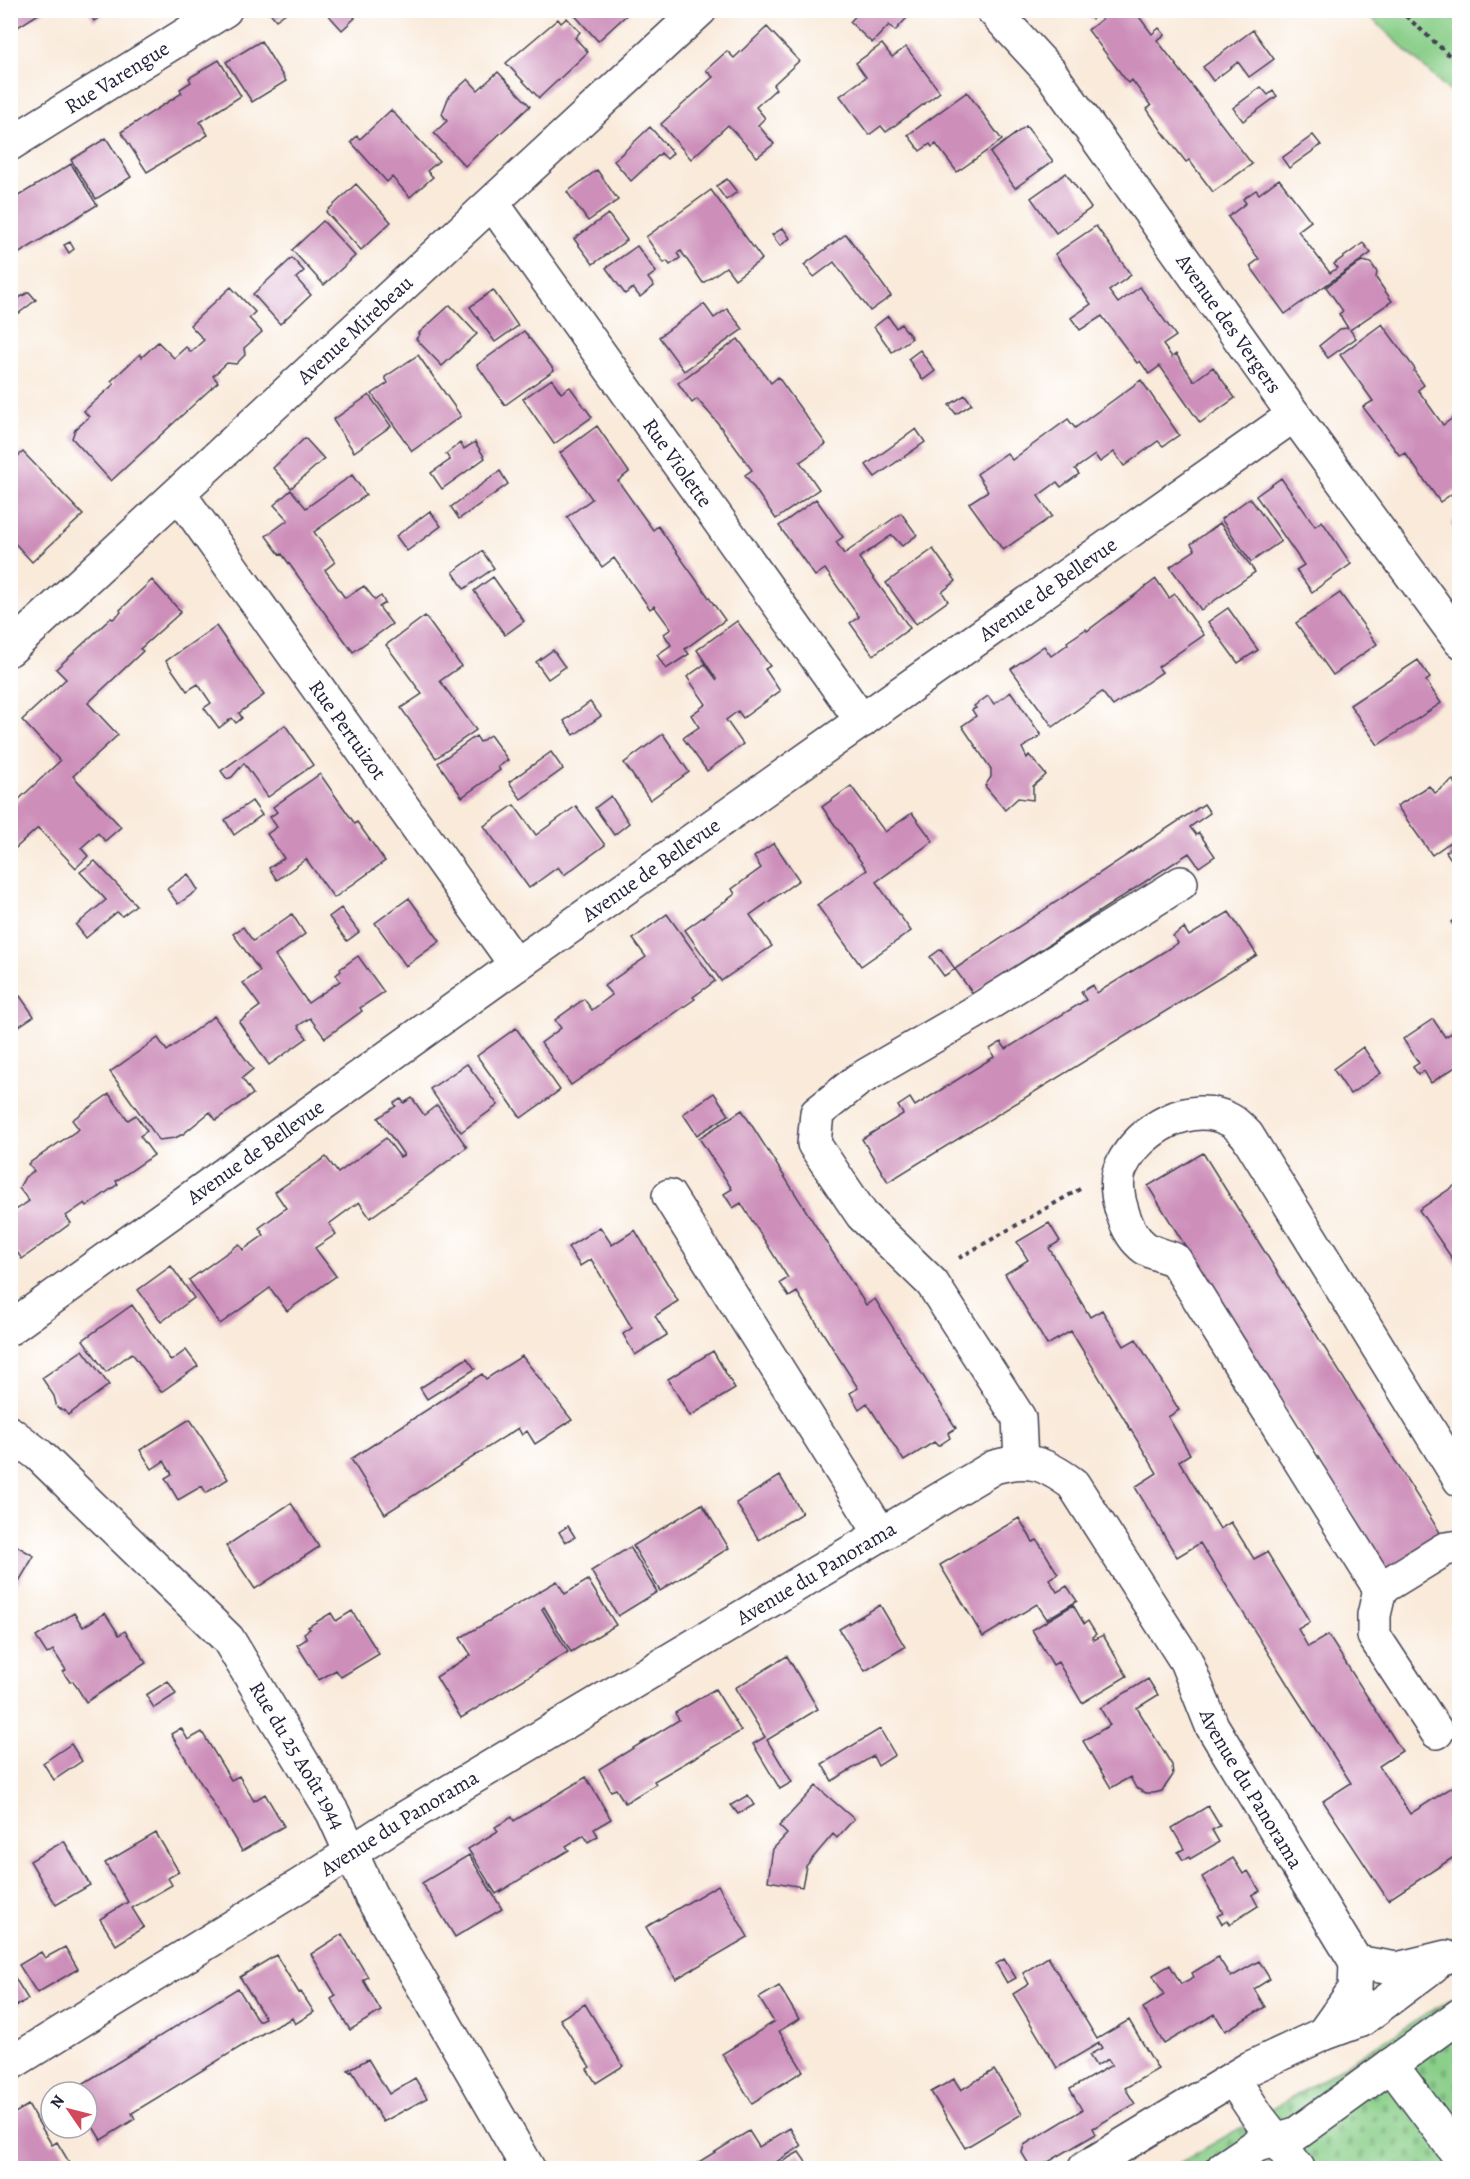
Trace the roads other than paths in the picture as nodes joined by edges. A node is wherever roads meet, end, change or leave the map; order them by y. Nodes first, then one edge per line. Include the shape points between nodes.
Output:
1 (225, 10) edge
2 (700, 10) edge
3 (993, 10) edge
4 (10, 144) edge
5 (493, 204) junction
6 (1294, 415) junction
7 (179, 494) junction
8 (1460, 641) edge
9 (10, 649) edge
10 (861, 721) junction
11 (1181, 883) dead end
12 (516, 965) junction
13 (669, 1196) dead end
14 (10, 1328) edge
15 (10, 1433) edge
16 (1021, 1461) junction
17 (1460, 1480) edge
18 (881, 1534) junction
19 (1460, 1547) edge
20 (1380, 1589) junction
21 (1437, 1732) dead end
22 (352, 1852) junction
23 (1453, 1953) edge
24 (1356, 1962) junction
25 (1460, 2015) edge
26 (1323, 2034) junction
27 (10, 2064) edge
28 (1391, 2065) junction
29 (1233, 2079) junction
30 (1267, 2128) junction
31 (1460, 2157) edge
32 (528, 2169) edge
33 (1085, 2169) edge
34 (1223, 2169) edge
35 (1298, 2169) edge

1 - 4 street, Rue Varengue
2 - 5 street, Avenue Mirebeau
3 - 6 street, Avenue des Vergers via 1050,72
5 - 7 street, Avenue Mirebeau
5 - 10 street, Rue Violette
6 - 8 street, Avenue des Vergers
6 - 10 street, Avenue de Bellevue
7 - 9 street, Avenue Mirebeau
7 - 12 street, Rue Pertuizot
10 - 12 street, Avenue de Bellevue
11 - 16 street via 972,1014 858,1080 817,1113 814,1144 862,1215 932,1283 1019,1418
12 - 14 street, Avenue de Bellevue
13 - 18 street
15 - 22 street, Rue du 25 Août 1944 via 39,1455 228,1639 333,1813
16 - 18 street, Avenue du Panorama via 994,1467
16 - 24 street, Avenue du Panorama via 1052,1469 1073,1484 1186,1661 1212,1726
17 - 20 street via 1247,1135 1230,1120 1209,1113 1185,1115 1162,1124 1138,1142 1120,1166 1117,1187 1128,1230 1145,1248 1176,1260
18 - 22 street, Avenue du Panorama
19 - 20 street via 1446,1549
20 - 21 street via 1374,1636
22 - 27 street, Avenue du Panorama
22 - 32 street, Rue du 25 Août 1944 via 370,1894
23 - 24 street via 1397,1969
23 - 26 street via 1361,2020
24 - 26 street via 1355,1989
25 - 28 street
26 - 29 street
28 - 30 street via 1296,2134
28 - 31 street
29 - 30 street
29 - 33 street
30 - 34 street via 1257,2145
30 - 35 street

